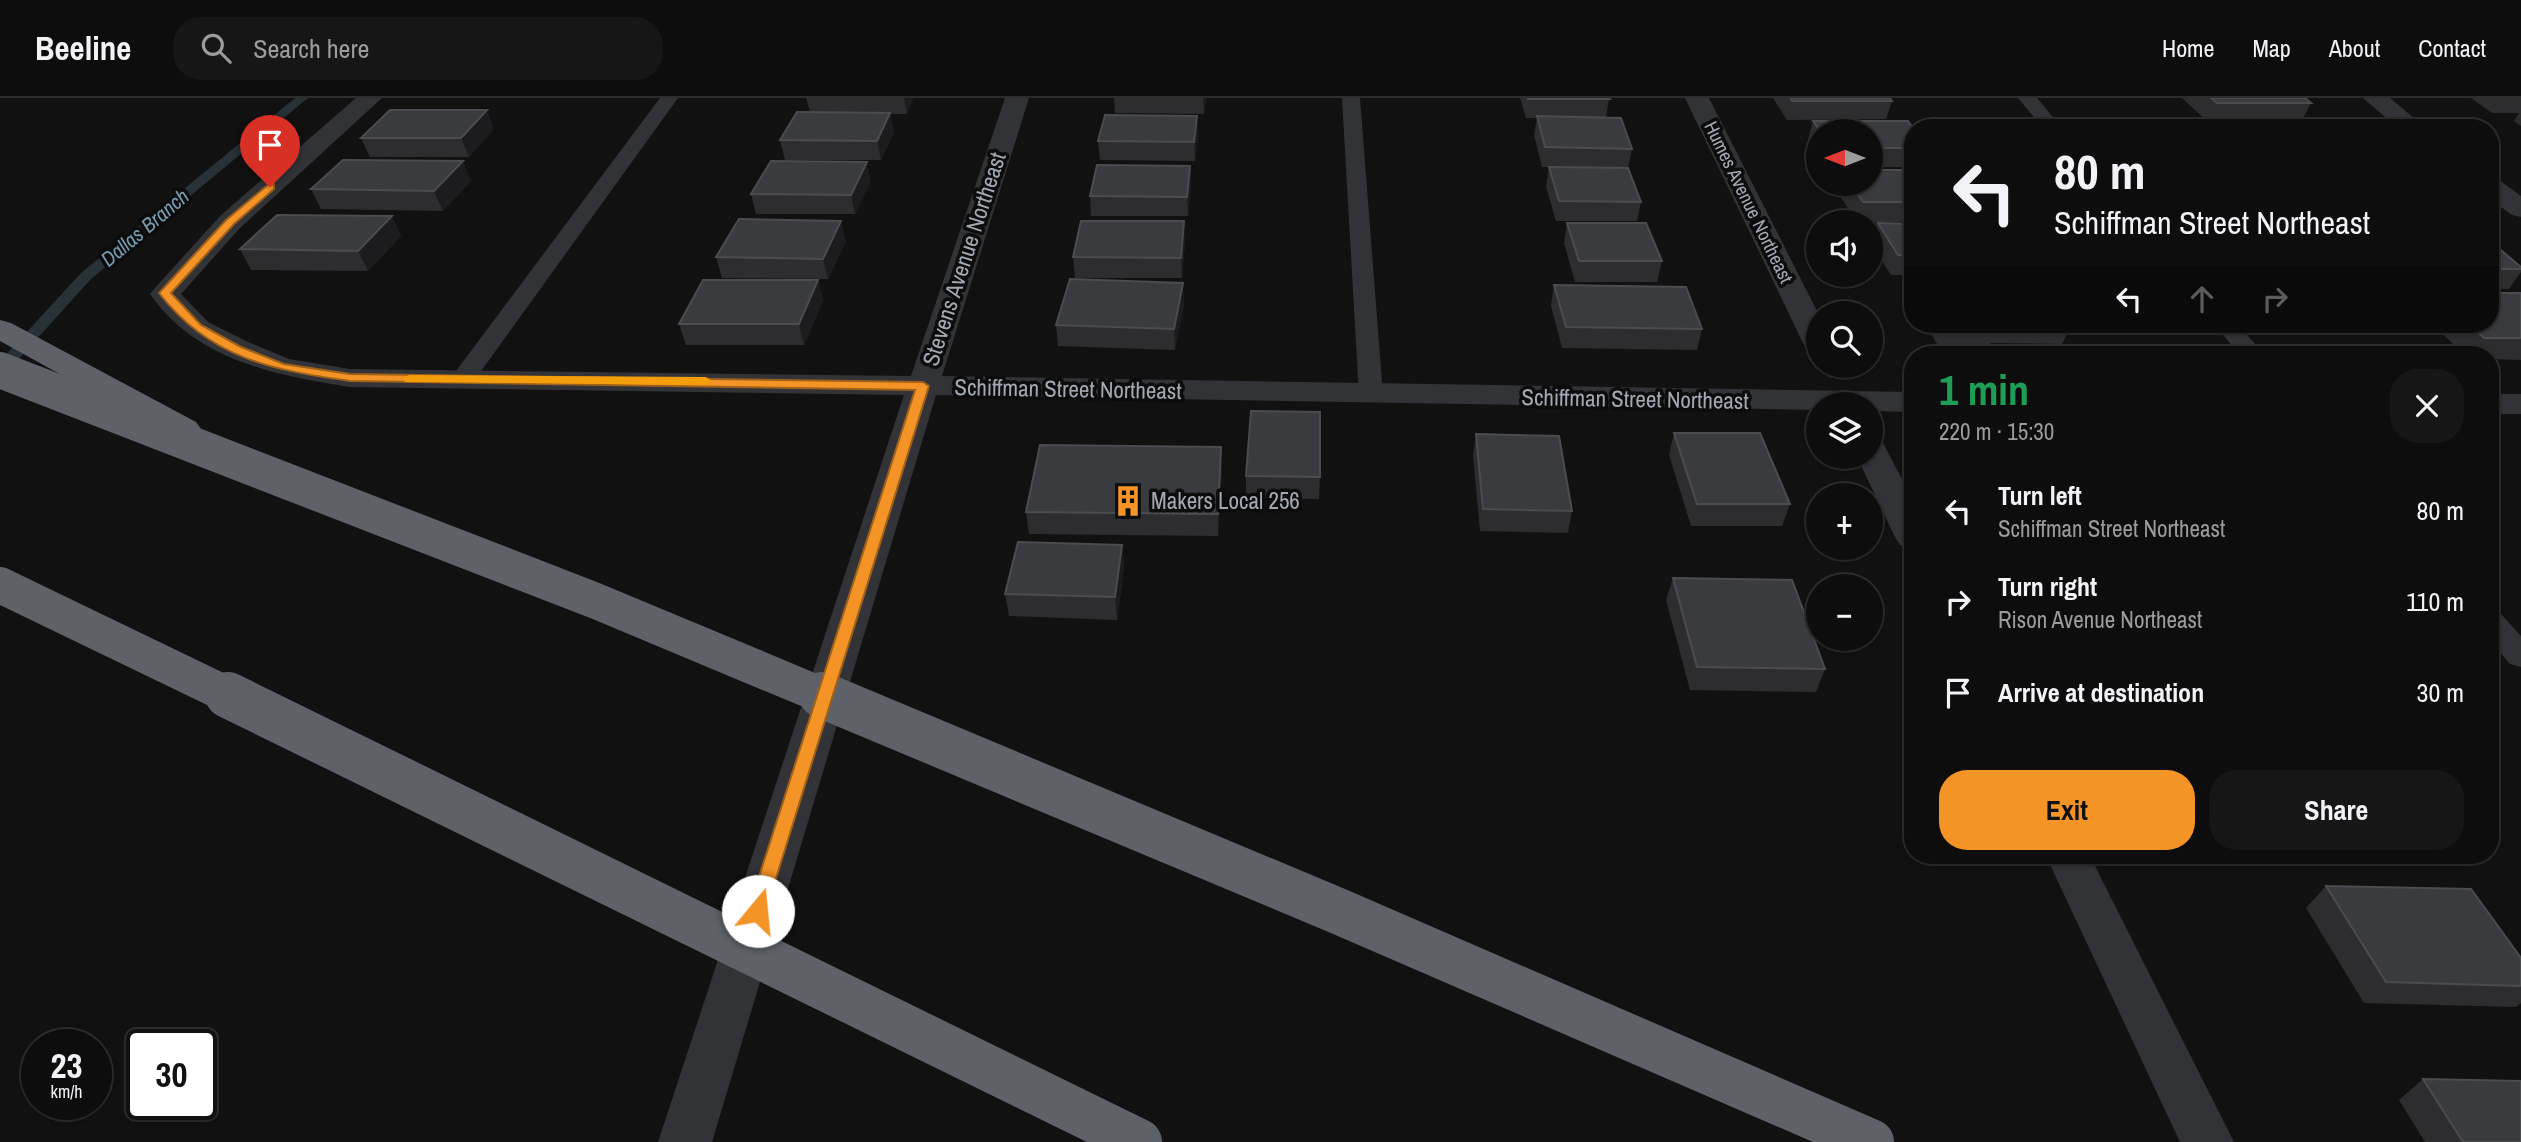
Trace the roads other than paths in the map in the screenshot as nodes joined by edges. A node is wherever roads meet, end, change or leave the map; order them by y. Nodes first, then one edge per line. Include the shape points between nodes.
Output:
1 (369, 98) edge
2 (669, 98) edge
3 (1017, 98) edge
4 (1351, 98) edge
5 (1698, 98) edge
6 (2027, 98) edge
7 (2375, 98) edge
8 (2045, 119) edge
9 (2402, 119) edge
10 (2499, 193) edge
11 (2521, 209) edge
12 (1806, 318) edge
13 (0, 329) edge
14 (2233, 333) edge
15 (2245, 346) edge
16 (0, 370) edge
17 (462, 380) junction
18 (923, 386) junction
19 (1371, 395) junction
20 (1806, 402) edge
21 (1883, 402) edge
22 (1904, 402) edge
23 (2499, 404) edge
24 (2521, 404) edge
25 (1880, 469) edge
26 (260, 471) junction
27 (1904, 518) edge
28 (0, 585) edge
29 (2499, 631) edge
30 (2521, 656) edge
31 (2072, 864) edge
32 (685, 1142) edge
33 (1139, 1142) edge
34 (1871, 1142) edge
35 (2207, 1142) edge

1 - 17 street, Schiffman Street Northeast via 230,222 165,293 197,328 282,367 350,377
2 - 17 lane
3 - 18 street, Stevens Avenue Northeast
4 - 19 lane
5 - 12 street, Humes Avenue Northeast
6 - 8 lane
7 - 9 street
10 - 11 street
13 - 26 highway, bridge
14 - 15 lane
16 - 26 highway, bridge
17 - 18 street, Schiffman Street Northeast
18 - 19 street, Schiffman Street Northeast
18 - 32 street, Stevens Avenue Northeast
19 - 20 street, Schiffman Street Northeast
21 - 22 street, Schiffman Street Northeast
23 - 24 street
25 - 27 street
26 - 34 highway, bridge via 660,628 1338,911
28 - 33 highway, bridge
29 - 30 lane
31 - 35 street

